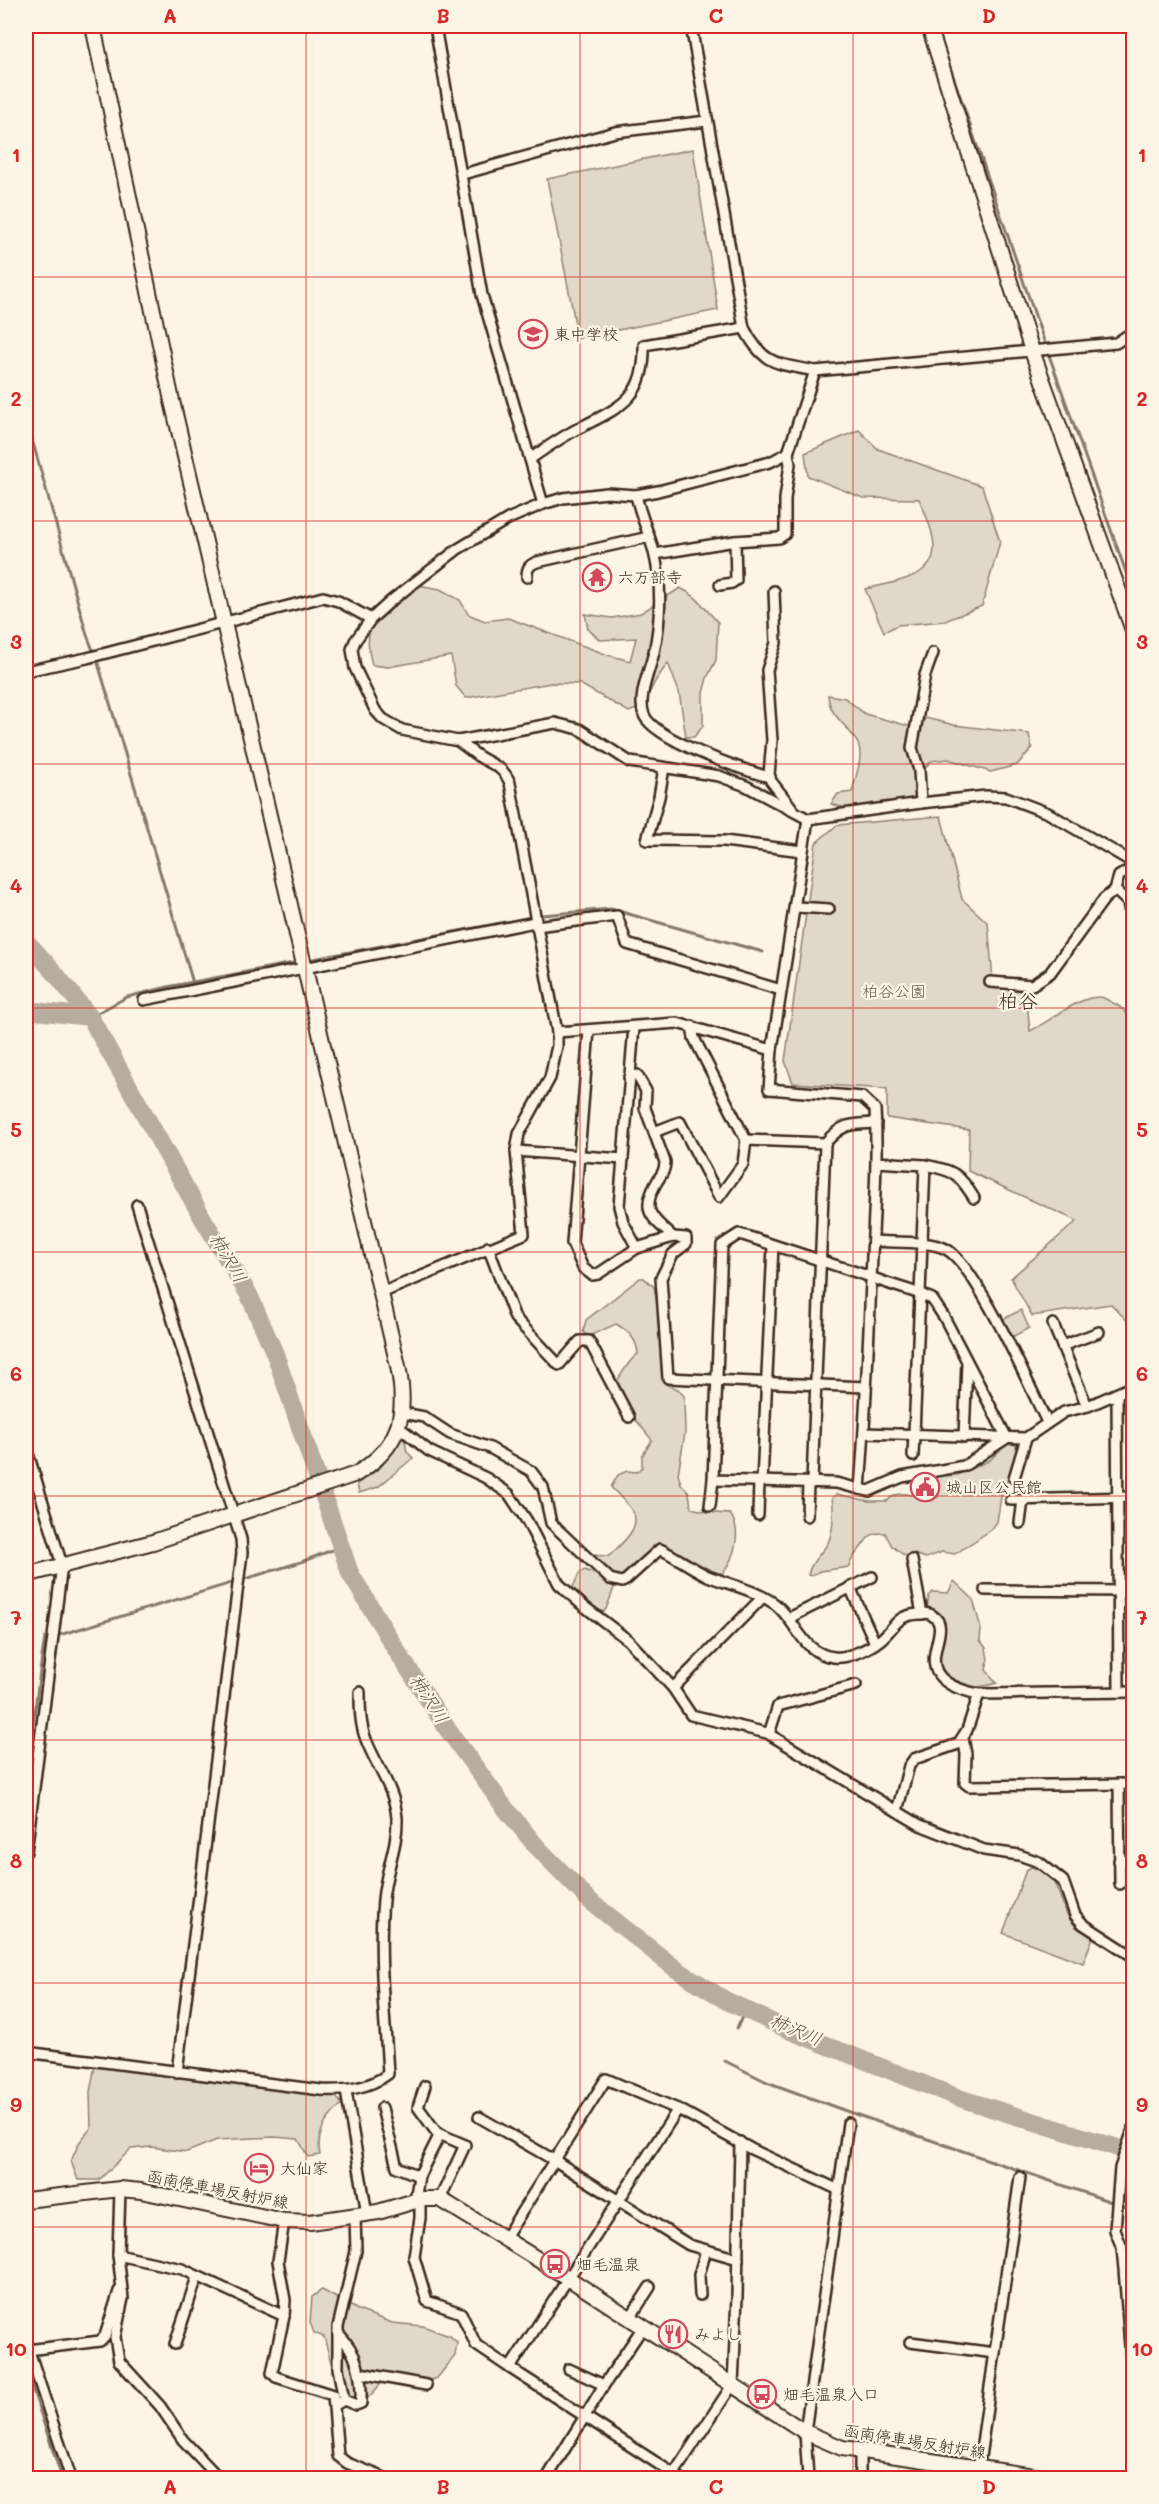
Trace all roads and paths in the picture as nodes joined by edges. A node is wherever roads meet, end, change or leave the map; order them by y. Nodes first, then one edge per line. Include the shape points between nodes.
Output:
1 (93, 26) edge
2 (435, 26) edge
3 (691, 26) edge
4 (929, 26) edge
5 (707, 121) junction
6 (463, 174) junction
7 (744, 328) junction
8 (1134, 331) edge
9 (1037, 351) junction
10 (815, 371) junction
11 (788, 453) junction
12 (530, 459) junction
13 (636, 495) junction
14 (543, 504) junction
15 (649, 537) junction
16 (735, 541) junction
17 (654, 554) junction
18 (527, 577) dead end
19 (720, 585) dead end
20 (774, 591) dead end
21 (372, 619) junction
22 (225, 623) junction
23 (1134, 633) edge
24 (933, 653) dead end
25 (26, 671) edge
26 (458, 741) junction
27 (664, 768) junction
28 (770, 777) junction
29 (921, 803) junction
30 (793, 810) junction
31 (808, 819) junction
32 (802, 851) junction
33 (1134, 865) edge
34 (1115, 890) junction
35 (1131, 905) edge
36 (796, 907) junction
37 (829, 909) dead end
38 (536, 924) junction
39 (1134, 934) edge
40 (304, 968) junction
41 (990, 982) dead end
42 (781, 990) junction
43 (144, 1000) dead end
44 (692, 1026) junction
45 (634, 1027) junction
46 (589, 1030) junction
47 (557, 1032) junction
48 (772, 1050) junction
49 (629, 1077) junction
50 (876, 1123) junction
51 (654, 1132) junction
52 (746, 1140) junction
53 (825, 1143) junction
54 (516, 1151) junction
55 (579, 1155) junction
56 (623, 1159) junction
57 (876, 1162) junction
58 (925, 1165) junction
59 (974, 1198) dead end
60 (137, 1205) dead end
61 (673, 1237) junction
62 (873, 1241) junction
63 (924, 1244) junction
64 (773, 1246) junction
65 (488, 1248) junction
66 (637, 1248) junction
67 (820, 1261) junction
68 (871, 1277) junction
69 (381, 1293) junction
70 (920, 1294) junction
71 (1053, 1324) dead end
72 (1099, 1332) dead end
73 (1062, 1346) junction
74 (967, 1360) junction
75 (716, 1382) junction
76 (767, 1382) junction
77 (817, 1385) junction
78 (1134, 1386) edge
79 (866, 1387) junction
80 (1117, 1394) junction
81 (1087, 1406) junction
82 (629, 1417) dead end
83 (401, 1420) junction
84 (1047, 1422) junction
85 (864, 1433) junction
86 (915, 1436) junction
87 (964, 1437) junction
88 (1007, 1438) junction
89 (1026, 1438) junction
90 (26, 1447) edge
91 (913, 1456) dead end
92 (1014, 1478) dead end
93 (713, 1480) junction
94 (761, 1482) junction
95 (810, 1483) junction
96 (860, 1489) junction
97 (1118, 1497) junction
98 (1134, 1497) edge
99 (1011, 1500) dead end
100 (1023, 1500) junction
101 (710, 1506) dead end
102 (758, 1515) dead end
103 (233, 1516) junction
104 (807, 1516) dead end
105 (1020, 1522) dead end
106 (912, 1560) dead end
107 (62, 1565) junction
108 (26, 1575) edge
109 (872, 1577) dead end
110 (850, 1587) junction
111 (985, 1590) dead end
112 (1120, 1591) junction
113 (1134, 1591) edge
114 (763, 1597) junction
115 (922, 1614) junction
116 (789, 1618) junction
117 (875, 1643) junction
118 (856, 1685) dead end
119 (673, 1688) junction
120 (360, 1692) dead end
121 (1119, 1692) junction
122 (1134, 1692) edge
123 (979, 1694) junction
124 (769, 1734) junction
125 (963, 1738) junction
126 (1119, 1784) junction
127 (1134, 1784) edge
128 (897, 1811) junction
129 (26, 1852) edge
130 (1134, 1860) edge
131 (1119, 1861) junction
132 (1120, 1884) dead end
133 (1134, 1957) edge
134 (26, 2052) edge
135 (177, 2072) junction
136 (425, 2086) dead end
137 (346, 2091) junction
138 (382, 2108) dead end
139 (678, 2109) junction
140 (479, 2117) dead end
141 (848, 2123) dead end
142 (1134, 2127) edge
143 (440, 2134) junction
144 (740, 2142) junction
145 (554, 2160) junction
146 (419, 2176) junction
147 (1020, 2177) dead end
148 (120, 2189) junction
149 (839, 2190) junction
150 (440, 2199) junction
151 (26, 2200) edge
152 (417, 2200) junction
153 (618, 2201) junction
154 (361, 2215) junction
155 (284, 2221) junction
156 (505, 2238) junction
157 (706, 2250) junction
158 (118, 2255) junction
159 (738, 2259) junction
160 (197, 2277) junction
161 (568, 2278) junction
162 (121, 2287) junction
163 (650, 2287) dead end
164 (700, 2295) dead end
165 (284, 2316) junction
166 (630, 2318) junction
167 (643, 2327) junction
168 (338, 2333) junction
169 (910, 2342) dead end
170 (175, 2344) dead end
171 (27, 2346) edge
172 (995, 2353) junction
173 (510, 2367) junction
174 (569, 2369) dead end
175 (360, 2373) junction
176 (733, 2384) junction
177 (426, 2385) dead end
178 (604, 2385) junction
179 (1134, 2397) edge
180 (344, 2400) junction
181 (335, 2405) junction
182 (585, 2417) junction
183 (805, 2432) junction
184 (860, 2451) junction
185 (977, 2473) edge
186 (675, 2477) edge
187 (71, 2478) edge
188 (219, 2478) edge
189 (385, 2478) edge
190 (547, 2478) edge
191 (808, 2478) edge
192 (860, 2478) edge
193 (1048, 2478) edge

1 - 22 street via 172,401
2 - 6 street
3 - 5 street
4 - 9 street
5 - 6 street via 615,132
5 - 7 street
6 - 12 street via 482,295
7 - 10 street via 755,349 766,358
7 - 12 street via 644,345 645,366 638,387 617,409
8 - 9 street via 1116,343
9 - 10 street
9 - 23 street
10 - 11 street
11 - 13 street via 770,462
11 - 16 street via 785,534
12 - 14 street
13 - 14 street via 581,495
13 - 15 street
14 - 21 street via 472,539
15 - 17 street
15 - 18 street via 537,562 530,565
16 - 17 street
16 - 19 street via 736,580
17 - 28 street via 658,631 643,698 644,715 653,727 678,741
20 - 28 street via 776,643 767,670 772,740
21 - 22 street via 323,597
21 - 26 street via 355,641 352,657 375,710 402,730
22 - 25 street
22 - 40 street
24 - 29 street via 925,675 912,748 919,770
26 - 27 street via 555,723 579,729 630,762
26 - 38 street via 506,774
27 - 30 street via 733,780
27 - 32 street via 647,840 724,841
28 - 30 street
29 - 31 street
29 - 33 street via 1006,797 1048,813
30 - 31 street
31 - 32 street
32 - 36 street
33 - 34 street via 1119,876
34 - 35 street
34 - 41 street via 1104,899 1050,973 1032,986
35 - 39 street
36 - 37 street
36 - 42 street
38 - 40 street
38 - 42 street via 617,916 627,944
38 - 47 street
40 - 43 street
40 - 69 street
42 - 48 street
44 - 45 street via 673,1023
44 - 48 street
44 - 52 street via 694,1038
45 - 46 street
45 - 49 street
46 - 47 street
46 - 55 street
47 - 54 street via 550,1078 519,1134
48 - 50 street via 769,1089 862,1097 875,1109
49 - 51 street via 637,1075 646,1091 645,1108
49 - 56 street
50 - 53 street via 842,1126
50 - 57 street
51 - 52 street via 680,1122 720,1197 744,1160
51 - 61 street via 665,1167 647,1199 648,1205 656,1221
52 - 53 street
53 - 67 street
54 - 55 street
54 - 65 street via 524,1234
55 - 56 street
55 - 66 street via 572,1243 583,1268 588,1274 598,1274
56 - 66 street via 620,1215
57 - 58 street
57 - 62 street
58 - 59 street via 948,1169 961,1178
58 - 63 street
60 - 103 street
61 - 66 street
61 - 75 street via 682,1236 687,1241 673,1254 661,1278 668,1378
62 - 63 street
62 - 68 street
63 - 70 street
63 - 84 street via 940,1246 957,1257 984,1296
64 - 67 street
64 - 75 street via 739,1234 722,1245
64 - 76 street
65 - 69 street
65 - 82 street via 515,1318 559,1365 580,1341 589,1341
67 - 68 street
67 - 77 street
68 - 70 street
68 - 79 street
69 - 83 street via 402,1385
70 - 74 street via 932,1299
70 - 86 street
71 - 73 street
72 - 73 street
73 - 81 street
74 - 87 street
74 - 88 street
75 - 76 street
75 - 93 street
76 - 77 street
76 - 94 street
77 - 79 street
77 - 95 street
78 - 80 street
79 - 85 street
80 - 81 street
80 - 97 street
81 - 84 street
83 - 103 street via 382,1454 356,1474
83 - 114 street via 424,1417 450,1434 490,1448 531,1471 543,1487 551,1523 610,1580 626,1580 660,1549 707,1575
83 - 119 street via 429,1451 486,1478 509,1494 560,1584 627,1640
84 - 89 street
85 - 86 street
85 - 96 street
86 - 87 street
86 - 91 street
87 - 88 street
88 - 89 street
88 - 96 street via 964,1466 902,1477 869,1491
89 - 92 street
90 - 107 street
93 - 94 street
93 - 101 street
94 - 95 street
94 - 102 street
95 - 96 street via 836,1483
95 - 104 street
97 - 98 street
97 - 100 street
97 - 112 street
99 - 100 street
100 - 105 street
103 - 107 street
103 - 135 street via 242,1553
106 - 115 street
107 - 108 street
107 - 129 street
109 - 110 street
110 - 116 street
110 - 117 street
111 - 112 street
112 - 113 street
112 - 121 street
114 - 116 street
114 - 119 street
115 - 117 street via 900,1618
115 - 123 street via 933,1616 940,1625 933,1654 936,1672 956,1689
116 - 117 street via 808,1646 833,1657
118 - 124 street via 778,1706
119 - 124 street via 691,1715
120 - 137 street via 366,1740 391,1793 397,1821 383,1899 381,1950 388,2074
121 - 122 street
121 - 123 street
123 - 125 street
124 - 128 street
125 - 126 street via 965,1782 969,1786
125 - 128 street via 954,1746 914,1759
126 - 127 street
126 - 131 street
128 - 133 street via 920,1825 984,1850 1039,1862 1063,1881 1075,1915 1083,1924
130 - 131 street
131 - 132 street
134 - 135 street
135 - 137 street via 292,2088
136 - 143 street via 418,2107
137 - 154 street
138 - 146 street via 398,2167
139 - 144 street
139 - 145 street via 606,2079
139 - 153 street
140 - 145 street
141 - 149 street
142 - 179 street via 1120,2168 1115,2230 1125,2269
143 - 146 street
143 - 150 street via 465,2145
144 - 149 street
144 - 159 street
145 - 153 street
145 - 156 street
146 - 152 street
147 - 172 street
148 - 151 street, 函南停車場反射炉線
148 - 155 street, 函南停車場反射炉線
148 - 158 street
149 - 183 street
150 - 152 street, 函南停車場反射炉線
150 - 156 street, 函南停車場反射炉線
152 - 154 street, 函南停車場反射炉線
152 - 173 street via 420,2218 414,2257 427,2301 464,2315 476,2346
153 - 157 street via 689,2245
153 - 161 street
154 - 155 street, 函南停車場反射炉線 via 310,2222
154 - 168 street
155 - 165 street via 278,2261
156 - 161 street, 函南停車場反射炉線
157 - 159 street
157 - 164 street via 699,2275
158 - 160 street via 182,2269
158 - 162 street
159 - 176 street
160 - 165 street
160 - 170 street
161 - 166 street, 函南停車場反射炉線
161 - 173 street
162 - 171 street via 100,2341
162 - 188 street via 123,2298 115,2337 119,2361
163 - 166 street
165 - 181 street via 272,2373 333,2395
166 - 167 street, 函南停車場反射炉線
167 - 176 street, 函南停車場反射炉線
167 - 178 street
168 - 175 street via 348,2343
168 - 180 street via 338,2368
169 - 172 street
171 - 187 street
172 - 185 street
173 - 182 street
174 - 178 street
175 - 177 street
175 - 180 street via 361,2403
176 - 183 street, 函南停車場反射炉線
176 - 186 street
178 - 182 street
180 - 181 street
181 - 189 street via 338,2456
182 - 186 street
182 - 190 street
183 - 184 street, 函南停車場反射炉線 via 842,2448
183 - 191 street
184 - 185 street, 函南停車場反射炉線
184 - 192 street
185 - 193 street, 函南停車場反射炉線

